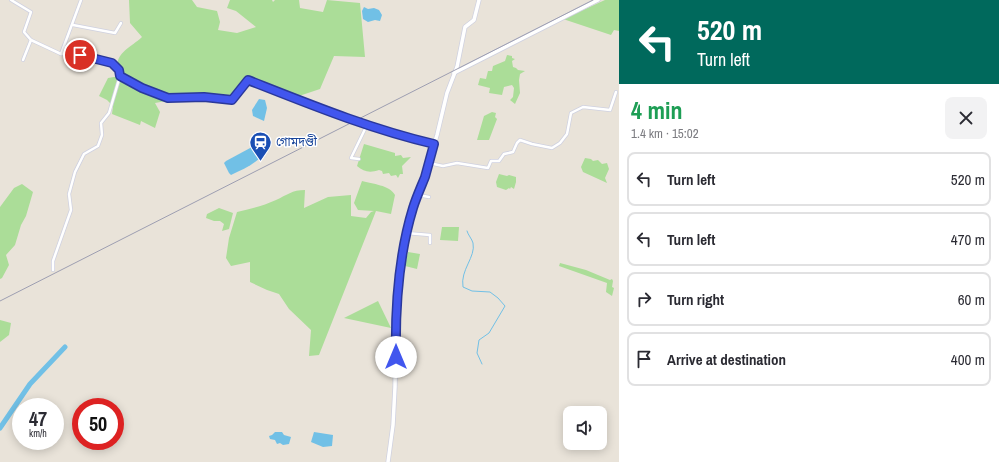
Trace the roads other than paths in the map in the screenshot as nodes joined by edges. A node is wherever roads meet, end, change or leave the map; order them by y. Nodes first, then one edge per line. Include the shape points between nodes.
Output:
1 (11, 0) edge
2 (81, 0) edge
3 (479, 0) edge
4 (598, 0) edge
5 (121, 23) dead end
6 (73, 25) junction
7 (31, 40) junction
8 (61, 54) junction
9 (23, 60) dead end
10 (454, 73) junction
11 (120, 76) junction
12 (616, 92) dead end
13 (367, 125) junction
14 (434, 144) junction
15 (359, 159) dead end
16 (429, 163) junction
17 (418, 195) junction
18 (429, 197) dead end
19 (406, 233) junction
20 (430, 243) dead end
21 (53, 270) dead end
22 (388, 462) edge

1 - 7 street via 31,12 24,32
2 - 6 street
3 - 10 main road via 474,20 465,27
4 - 10 main road
5 - 6 street via 116,33
6 - 8 street
7 - 8 street
7 - 9 street
8 - 11 street via 80,55 112,63 119,70
10 - 14 main road
11 - 13 street via 168,98 204,97 232,100 248,80
11 - 21 street via 109,113 101,123 102,135 98,146 84,154 75,172 70,194 71,210 53,261
12 - 16 street via 610,110 583,107 571,113 567,134 552,148 520,140 513,152 504,154 499,161 491,162 488,168 458,163 443,166
13 - 14 street via 397,136
13 - 15 street via 350,158
14 - 16 main road
16 - 17 main road
17 - 18 street
17 - 19 main road
19 - 20 street via 430,235
19 - 22 main road via 398,280 395,393

